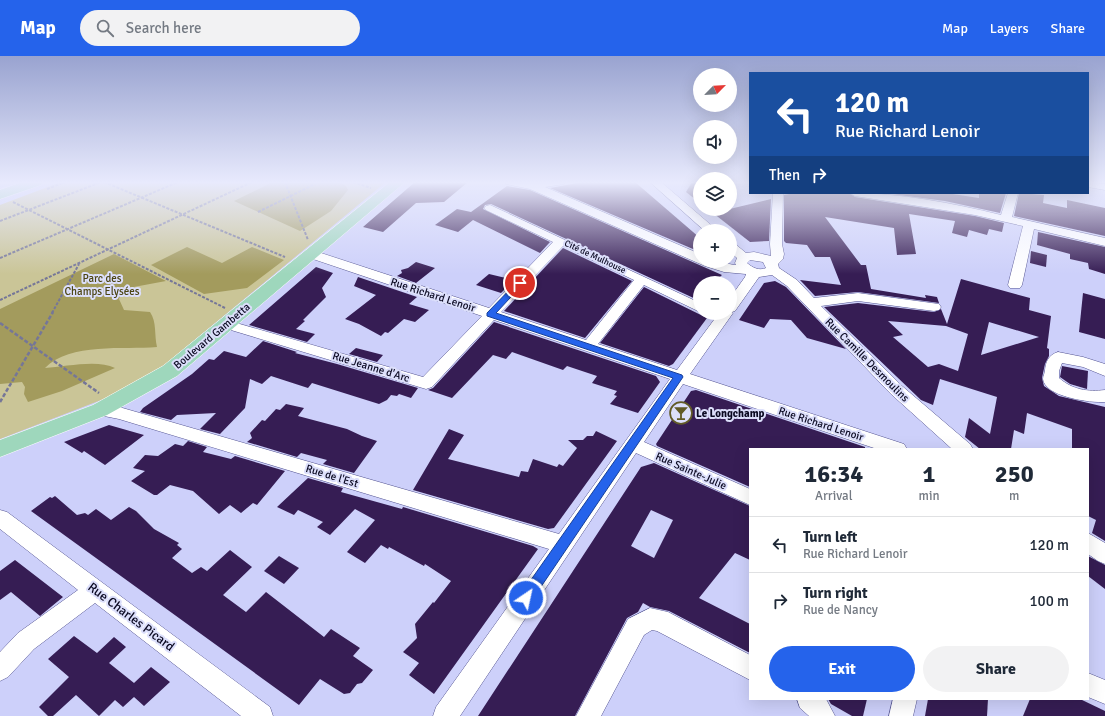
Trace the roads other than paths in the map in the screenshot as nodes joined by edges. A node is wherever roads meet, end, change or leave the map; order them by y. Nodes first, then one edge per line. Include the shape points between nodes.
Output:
1 (357, 213) edge
2 (500, 213) edge
3 (594, 213) edge
4 (691, 213) edge
5 (777, 213) edge
6 (975, 213) edge
7 (1007, 213) edge
8 (1006, 218) junction
9 (704, 224) edge
10 (1029, 224) junction
11 (561, 241) junction
12 (1105, 242) edge
13 (776, 244) junction
14 (312, 246) junction
15 (737, 254) edge
16 (693, 256) edge
17 (759, 256) junction
18 (747, 266) junction
19 (772, 266) junction
20 (722, 268) edge
21 (642, 279) junction
22 (1015, 286) dead end
23 (737, 295) edge
24 (811, 303) junction
25 (693, 304) edge
26 (934, 307) dead end
27 (228, 313) junction
28 (490, 314) junction
29 (717, 320) edge
30 (588, 347) junction
31 (1105, 371) edge
32 (679, 377) junction
33 (1105, 396) edge
34 (98, 404) junction
35 (632, 444) junction
36 (895, 448) edge
37 (963, 448) edge
38 (0, 449) edge
39 (749, 497) edge
40 (0, 518) edge
41 (1089, 543) edge
42 (563, 544) junction
43 (1105, 555) edge
44 (94, 590) junction
45 (749, 667) edge
46 (0, 669) edge
47 (1089, 684) edge
48 (1105, 692) edge
49 (811, 700) edge
50 (905, 700) edge
51 (261, 716) edge
52 (445, 716) edge
53 (588, 716) edge
54 (823, 716) edge
55 (901, 716) edge

1 - 14 main road, Boulevard Gambetta
2 - 11 street, Cité de Mulhouse
3 - 16 street
4 - 9 street
5 - 13 street
6 - 8 street
7 - 8 street
8 - 10 street
10 - 12 street
10 - 22 street
11 - 21 street, Cité de Mulhouse
11 - 28 street
13 - 17 street
13 - 19 street via 778,254
14 - 27 main road, Boulevard Gambetta
14 - 28 street, Rue Richard Lenoir
15 - 18 street
17 - 18 street
17 - 19 street, Rue Camille Desmoulins via 767,259
18 - 19 street via 761,273
18 - 20 street via 733,270
18 - 23 street via 752,277
19 - 24 street, Rue Camille Desmoulins
21 - 25 street, Cité de Mulhouse
21 - 30 street
24 - 26 street via 858,297
24 - 37 street, Rue Camille Desmoulins via 870,365
27 - 28 street, Rue Jeanne d'Arc via 426,383
27 - 34 main road, Boulevard Gambetta via 170,371
28 - 30 street, Rue Richard Lenoir
29 - 32 street
30 - 32 street, Rue Richard Lenoir
31 - 33 street via 1073,359 1058,357 1053,363 1051,380 1060,388 1081,396
32 - 35 street
32 - 36 street, Rue Richard Lenoir
34 - 38 main road, Boulevard Gambetta
34 - 42 street, Rue de l'Est via 119,413
35 - 39 street, Rue Sainte-Julie
35 - 42 street
40 - 44 street, Rue Charles Picard
41 - 43 street
42 - 52 street
44 - 46 street via 26,640
44 - 51 street, Rue Charles Picard
45 - 53 street via 660,620 650,619 636,627
47 - 48 street
49 - 54 street
50 - 55 street

